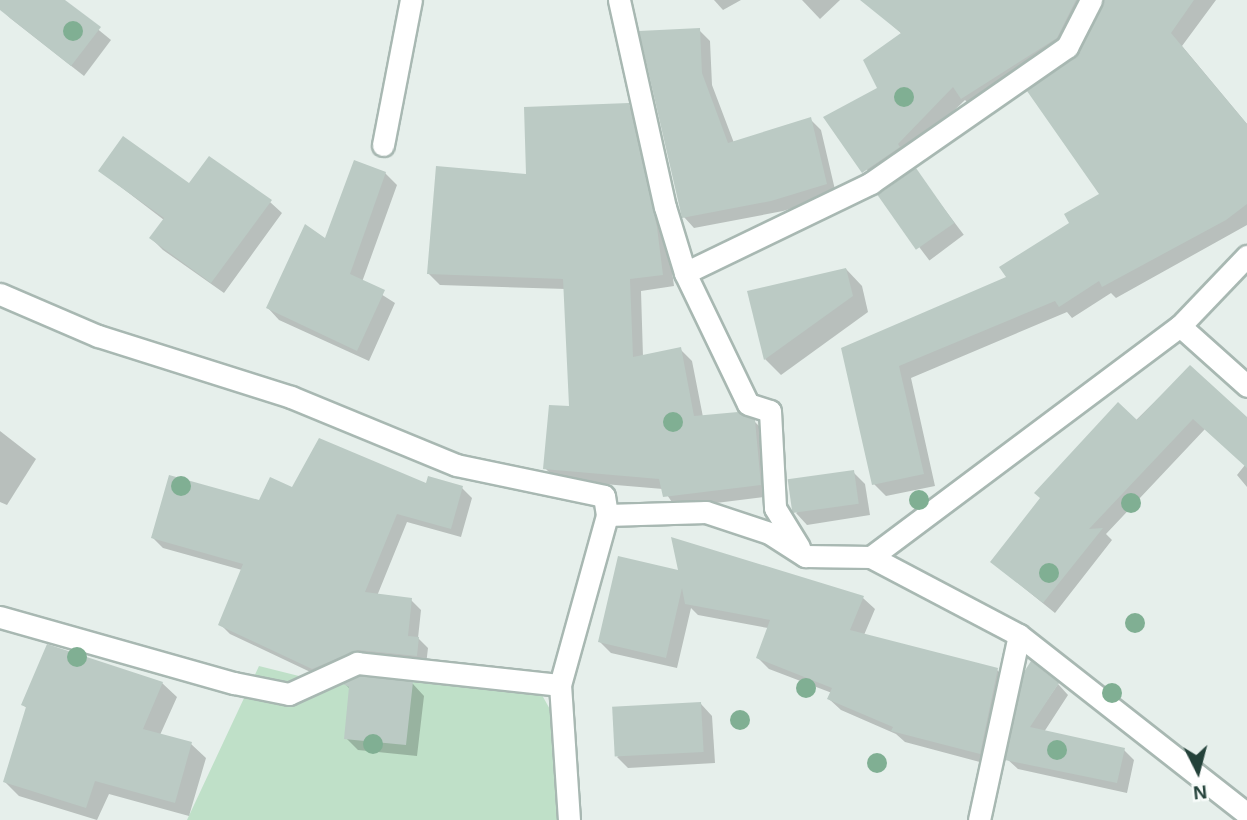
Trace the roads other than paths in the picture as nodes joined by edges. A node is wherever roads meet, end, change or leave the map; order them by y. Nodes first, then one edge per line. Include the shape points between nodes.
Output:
1 (411, 0) edge
2 (620, 0) edge
3 (1091, 0) edge
4 (383, 145) dead end
5 (1247, 256) edge
6 (685, 273) junction
7 (0, 294) edge
8 (1180, 326) junction
9 (1247, 386) edge
10 (607, 515) junction
11 (805, 556) junction
12 (871, 557) junction
13 (0, 617) edge
14 (1019, 635) junction
15 (560, 685) junction
16 (1247, 814) edge
17 (569, 820) edge
18 (978, 820) edge

1 - 4 street
2 - 6 street via 664,206
3 - 6 street via 1067,47 871,183
5 - 8 street
6 - 11 street via 748,404 770,411 775,508
7 - 10 street via 98,336 291,397 456,465 604,496
8 - 9 street
8 - 12 street
10 - 11 street via 706,512 769,533
10 - 15 street
11 - 12 street
12 - 14 street
13 - 15 street via 234,684 289,694 356,663
14 - 16 street
14 - 18 street
15 - 17 street

